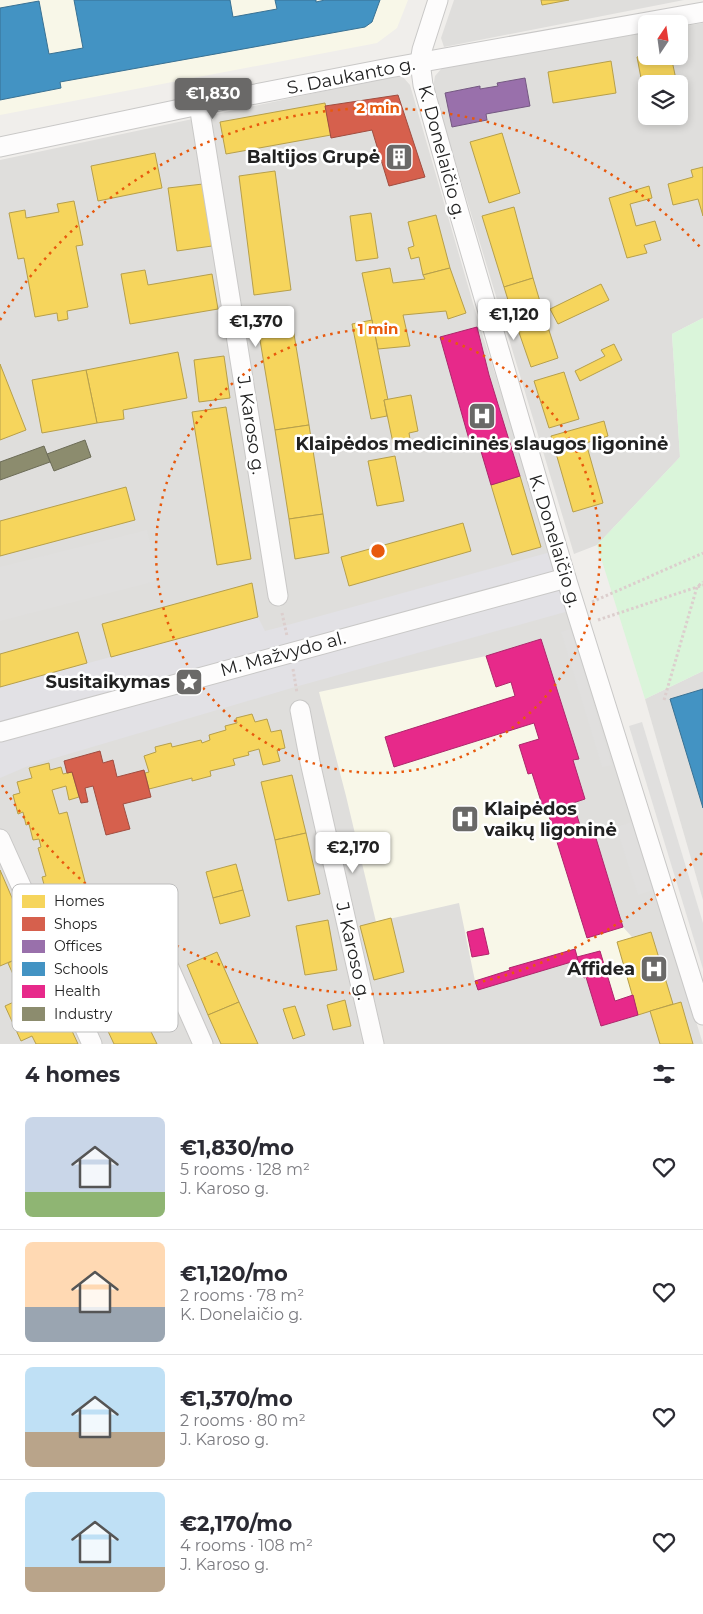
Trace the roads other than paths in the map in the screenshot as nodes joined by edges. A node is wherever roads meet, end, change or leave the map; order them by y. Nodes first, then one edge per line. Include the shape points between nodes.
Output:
1 (438, 0) edge
2 (703, 12) edge
3 (420, 62) junction
4 (199, 106) junction
5 (0, 148) edge
6 (566, 578) junction
7 (278, 596) dead end
8 (300, 710) dead end
9 (0, 732) edge
10 (0, 840) edge
11 (20, 884) edge
12 (178, 988) edge
13 (703, 1015) edge
14 (87, 1032) edge
15 (92, 1044) edge
16 (203, 1044) edge
17 (374, 1044) edge

1 - 3 street
2 - 3 street, S. Daukanto g.
3 - 4 street, S. Daukanto g.
3 - 6 street, K. Donelaičio g. via 423,85 460,216
4 - 5 street, S. Daukanto g.
4 - 7 street, J. Karoso g.
6 - 9 street, M. Mažvydo al.
6 - 13 street, K. Donelaičio g.
8 - 17 street, J. Karoso g.
10 - 11 street
12 - 16 street
14 - 15 street

